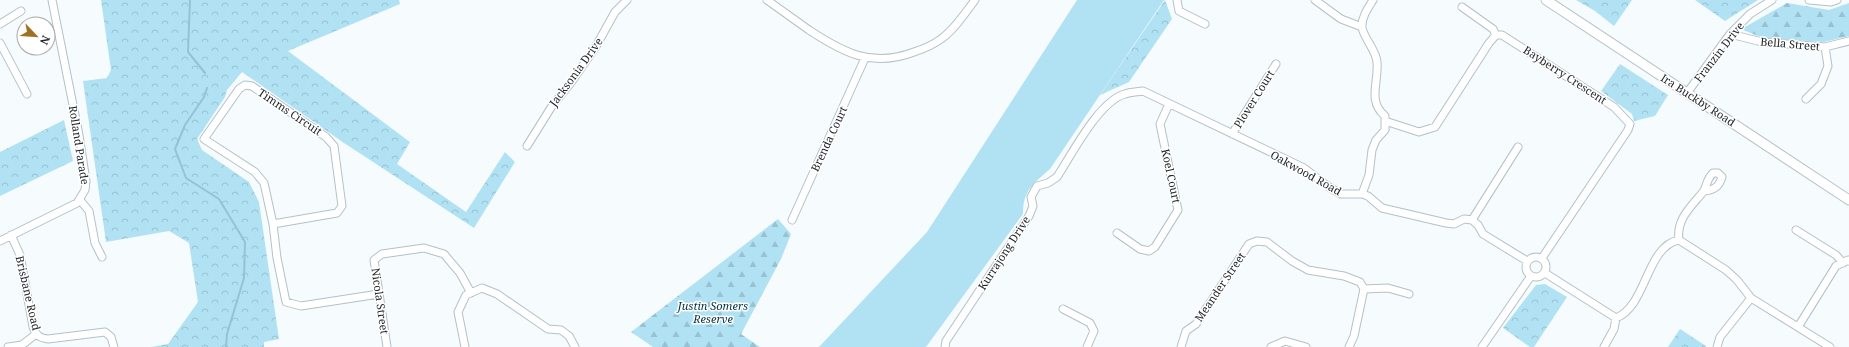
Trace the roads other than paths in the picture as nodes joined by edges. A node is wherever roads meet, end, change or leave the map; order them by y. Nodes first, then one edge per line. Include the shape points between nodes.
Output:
1 (52, 0) edge
2 (627, 0) edge
3 (767, 0) edge
4 (975, 0) edge
5 (1177, 0) edge
6 (1315, 0) edge
7 (1373, 0) edge
8 (1546, 0) edge
9 (1772, 0) edge
10 (1809, 0) edge
11 (1837, 0) edge
12 (1462, 7) dead end
13 (21, 11) dead end
14 (0, 24) edge
15 (1205, 24) dead end
16 (1362, 27) junction
17 (1730, 34) junction
18 (1496, 35) junction
19 (1849, 41) edge
20 (0, 43) edge
21 (1825, 47) junction
22 (865, 58) junction
23 (1276, 64) dead end
24 (1687, 93) junction
25 (27, 94) dead end
26 (1124, 94) joint
27 (1806, 98) dead end
28 (1169, 104) junction
29 (1385, 121) junction
30 (1232, 134) junction
31 (527, 146) dead end
32 (1518, 147) dead end
33 (1704, 191) dead end
34 (1362, 194) junction
35 (80, 200) junction
36 (1849, 200) edge
37 (792, 220) dead end
38 (1472, 220) junction
39 (273, 224) junction
40 (1796, 230) dead end
41 (1117, 233) dead end
42 (11, 235) junction
43 (1679, 240) junction
44 (0, 241) edge
45 (102, 257) dead end
46 (1542, 258) junction
47 (1527, 261) junction
48 (1846, 262) edge
49 (1545, 272) junction
50 (1531, 276) junction
51 (1364, 289) junction
52 (471, 293) junction
53 (379, 294) junction
54 (1409, 294) dead end
55 (1751, 298) junction
56 (1063, 309) dead end
57 (1616, 318) junction
58 (1798, 327) junction
59 (36, 334) junction
60 (8, 347) edge
61 (114, 347) edge
62 (387, 347) edge
63 (465, 347) edge
64 (575, 347) edge
65 (945, 347) edge
66 (1087, 347) edge
67 (1181, 347) edge
68 (1270, 347) edge
69 (1306, 347) edge
70 (1350, 347) edge
71 (1482, 347) edge
72 (1604, 347) edge
73 (1717, 347) edge
74 (1830, 347) edge

1 - 35 street, Rolland Parade via 86,181
2 - 31 street, Jacksonia Drive via 615,12 595,48 552,106
3 - 22 street via 831,44
4 - 22 street via 941,39 924,48 896,57
5 - 15 street via 1179,11
6 - 16 street via 1341,19
7 - 16 street via 1365,13
8 - 24 street, Ira Buckby Road
9 - 17 street, Franzin Drive via 1750,14
10 - 11 street
12 - 18 street via 1493,29
13 - 14 street
16 - 29 street via 1377,61 1375,99 1377,110 1385,116
17 - 21 street, Bella Street via 1762,42
17 - 24 street, Franzin Drive
18 - 29 street via 1435,127 1419,132
18 - 46 street, Bayberry Crescent via 1502,35 1614,107 1630,124
19 - 21 street, Bella Street
20 - 25 street
21 - 27 street via 1828,66 1821,84
22 - 37 street, Brenda Court
23 - 30 street, Plover Court
24 - 36 street, Ira Buckby Road
26 - 28 street, Oakwood Road via 1143,91
26 - 65 street, Kurrajong Drive via 1108,104 1094,119 1057,177 1037,186 1031,198 1033,206 1029,216 946,341
28 - 30 street, Oakwood Road
28 - 41 street, Koel Court via 1160,124 1178,210 1155,247 1149,251 1140,249
29 - 34 street via 1385,130 1376,140 1372,150 1369,175
30 - 34 street, Oakwood Road via 1304,168 1341,194
32 - 38 street
33 - 43 street via 1680,222
34 - 38 street via 1382,208 1454,224 1464,219
35 - 42 street, Rolland Parade
35 - 45 street via 89,211 94,243
38 - 47 street via 1482,234
39 - 39 street, Timms Circuit via 264,183 255,172 204,138 239,89 245,85 252,86 326,137 334,146 342,206 337,213
39 - 53 street, Timms Circuit via 286,302 301,306
40 - 48 street
42 - 44 street, Rolland Parade
42 - 59 street, Brisbane Road via 20,255
43 - 55 street via 1726,270
43 - 57 street via 1666,246 1650,269 1643,288 1624,315
46 - 47 street via 1534,257
46 - 49 street via 1546,266
47 - 50 street via 1526,269
48 - 58 street via 1836,266
49 - 50 street via 1540,276
49 - 57 street
50 - 71 street
51 - 54 street via 1388,288
51 - 67 street, Meander Street via 1360,282 1344,276 1308,270 1267,242 1257,241 1249,244 1196,324 1186,331
51 - 70 street
52 - 53 street, Nicola Street via 460,273 444,254 424,248 382,254 374,260
52 - 63 street via 466,295 458,312
52 - 64 street via 482,288 497,294 548,329 560,330 569,336
53 - 62 street, Nicola Street
55 - 58 street
55 - 73 street via 1720,337
56 - 66 street via 1090,324 1094,331
57 - 72 street via 1614,329
58 - 74 street
59 - 60 street via 22,345
59 - 61 street, Brisbane Road via 48,339 105,332 111,337
68 - 69 street via 1285,340

